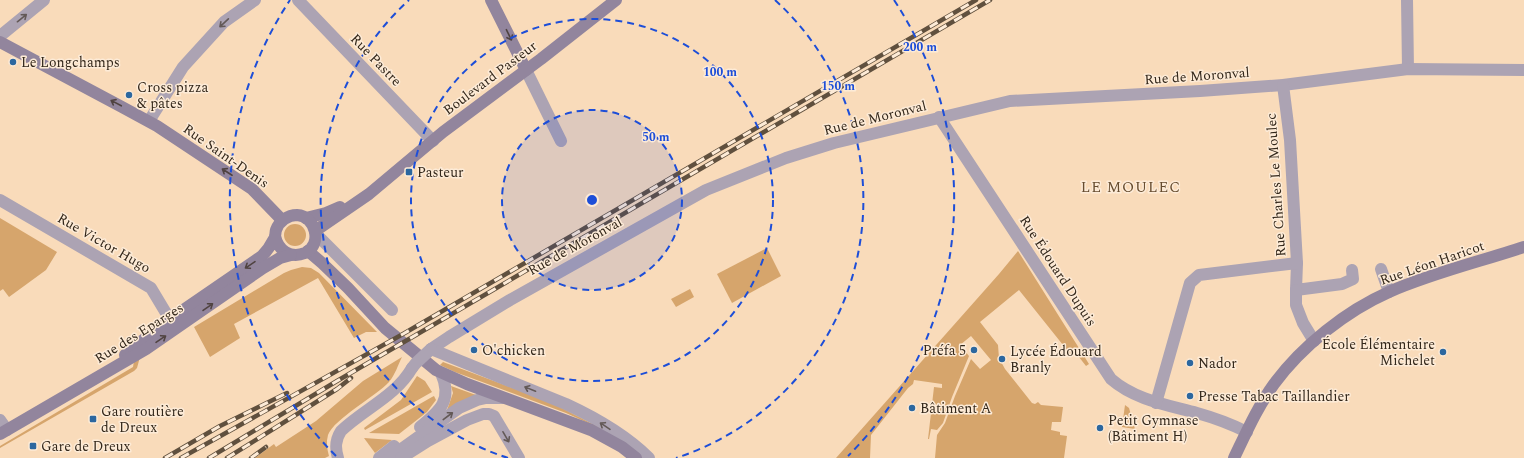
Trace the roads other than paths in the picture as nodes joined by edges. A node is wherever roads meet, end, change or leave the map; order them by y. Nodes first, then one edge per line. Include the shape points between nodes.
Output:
1 (44, 0) edge
2 (255, 0) edge
3 (298, 0) edge
4 (491, 0) edge
5 (616, 0) edge
6 (1407, 0) edge
7 (0, 36) edge
8 (0, 42) edge
9 (1408, 69) junction
10 (526, 70) junction
11 (1524, 70) edge
12 (1283, 85) junction
13 (939, 117) junction
14 (148, 121) junction
15 (433, 140) junction
16 (561, 141) dead end
17 (384, 182) junction
18 (0, 200) edge
19 (306, 218) junction
20 (282, 220) junction
21 (315, 233) junction
22 (275, 236) junction
23 (1524, 247) edge
24 (308, 251) junction
25 (291, 255) junction
26 (1297, 263) junction
27 (1381, 269) dead end
28 (1352, 270) dead end
29 (1296, 290) junction
30 (1388, 292) junction
31 (392, 310) dead end
32 (173, 324) junction
33 (1314, 341) junction
34 (431, 350) junction
35 (441, 373) junction
36 (503, 398) junction
37 (1156, 403) junction
38 (2, 428) edge
39 (1247, 432) junction
40 (338, 458) edge
41 (379, 458) edge
42 (390, 458) edge
43 (401, 458) edge
44 (519, 458) edge
45 (636, 458) edge
46 (649, 458) edge
47 (1234, 458) edge

7 -> 1 street
2 -> 14 street via 224,22 183,67
3 - 15 street, Rue Pastre
4 -> 10 main road
5 - 10 main road, Boulevard Pasteur
6 - 9 street
14 -> 8 main road, Rue Saint-Denis
9 - 11 street, Rue de Moronval
9 - 12 street, Rue de Moronval
10 - 15 main road, Boulevard Pasteur
10 - 16 street
12 - 13 street, Rue de Moronval via 1200,92 1010,100
12 - 26 street, Rue Charles Le Moulec via 1290,140
13 - 34 street, Rue de Moronval via 834,143 786,158 706,190 510,300
13 - 37 street, Rue Édouard Dupuis via 1109,376 1126,390
20 -> 14 main road, Rue Saint-Denis via 252,189
15 - 17 main road, Boulevard Pasteur
17 - 19 main road, Boulevard Pasteur via 338,208
17 - 21 main road, Boulevard Pasteur
18 - 32 street, Rue Victor Hugo via 151,288
19 - 20 main road via 298,215
19 - 21 main road via 314,226
20 - 22 main road via 278,224
21 - 24 main road via 314,242
21 - 31 street
22 - 25 main road via 283,251
22 -> 32 main road via 262,256
23 - 30 main road, Rue Léon Haricot
24 - 25 main road
24 - 35 main road via 348,288 389,332
32 -> 25 main road, Rue des Eparges via 280,258
26 - 29 street
26 - 37 street, Rue Charles Le Moulec via 1199,275 1190,283
27 - 30 street
28 - 29 street via 1353,279 1342,284
29 - 33 street via 1296,305
30 - 33 main road, Rue Léon Haricot via 1356,310
32 - 38 main road, Rue des Eparges via 146,349
33 - 39 main road, Rue Léon Haricot via 1274,383
34 - 40 street, Rue de Moronval, bridge via 416,362 404,381 341,431 336,444
46 -> 34 street via 576,408
35 - 36 main road
35 - 41 street via 446,395 441,408
42 -> 36 street via 459,408 477,400
36 - 45 main road via 592,430
37 - 39 street, Rue Édouard Dupuis via 1214,418
39 - 47 main road, Rue Léon Haricot
43 -> 44 street via 428,441 483,414 494,416

